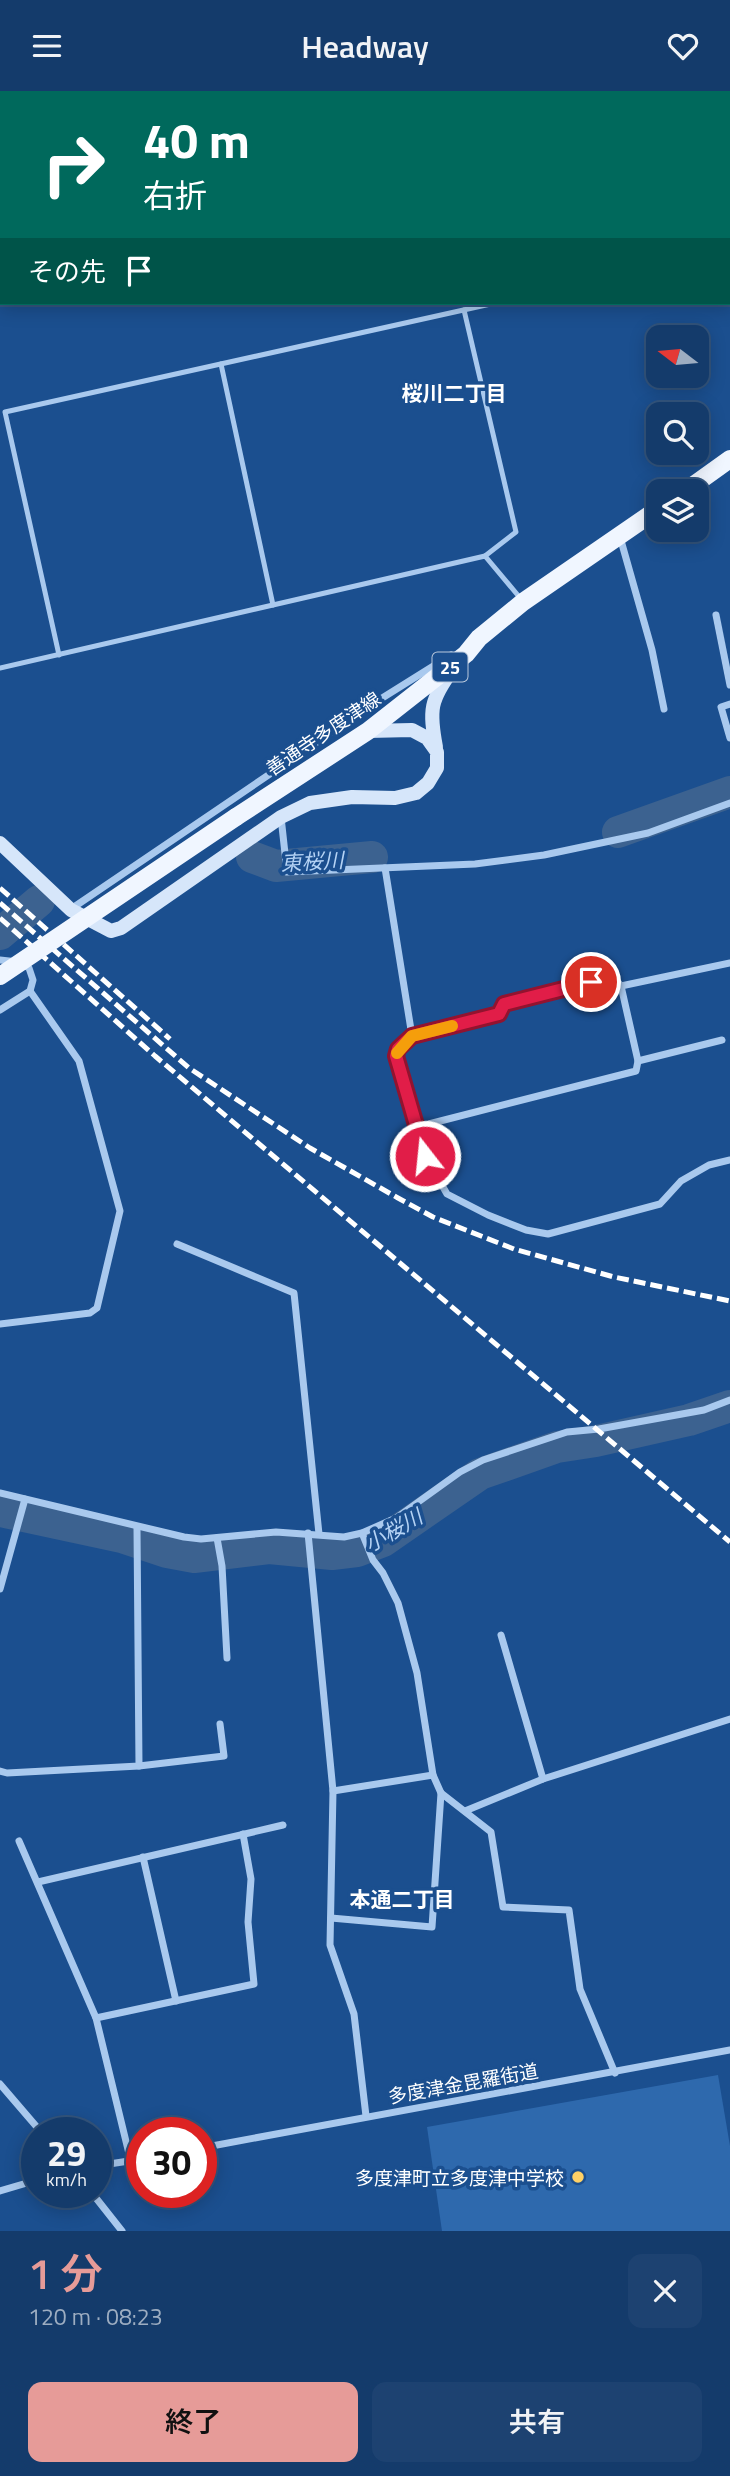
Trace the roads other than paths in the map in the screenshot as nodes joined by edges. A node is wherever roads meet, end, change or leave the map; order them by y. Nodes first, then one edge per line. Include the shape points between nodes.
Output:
1 (486, 305) edge
2 (464, 310) junction
3 (221, 363) junction
4 (730, 460) edge
5 (703, 479) edge
6 (646, 517) edge
7 (619, 536) junction
8 (485, 556) junction
9 (523, 602) junction
10 (273, 605) junction
11 (716, 615) dead end
12 (479, 638) junction
13 (466, 654) junction
14 (59, 655) junction
15 (0, 669) edge
16 (730, 685) edge
17 (730, 704) edge
18 (664, 709) dead end
19 (368, 731) junction
20 (730, 738) edge
21 (437, 752) junction
22 (730, 803) edge
23 (281, 817) junction
24 (0, 843) edge
25 (384, 868) junction
26 (71, 910) junction
27 (0, 960) edge
28 (730, 963) edge
29 (0, 976) edge
30 (621, 986) junction
31 (30, 991) junction
32 (0, 1010) edge
33 (412, 1036) junction
34 (722, 1040) dead end
35 (638, 1061) junction
36 (416, 1127) junction
37 (730, 1160) edge
38 (177, 1244) dead end
39 (0, 1324) edge
40 (730, 1400) edge
41 (0, 1493) edge
42 (24, 1504) junction
43 (137, 1531) junction
44 (308, 1533) junction
45 (319, 1534) junction
46 (364, 1537) junction
47 (218, 1541) junction
48 (0, 1589) edge
49 (501, 1635) dead end
50 (227, 1658) dead end
51 (730, 1719) edge
52 (220, 1724) dead end
53 (139, 1766) junction
54 (0, 1771) edge
55 (433, 1775) junction
56 (543, 1779) junction
57 (333, 1791) junction
58 (441, 1793) junction
59 (465, 1811) junction
60 (284, 1825) dead end
61 (243, 1833) junction
62 (19, 1841) dead end
63 (143, 1857) junction
64 (38, 1882) junction
65 (331, 1918) junction
66 (176, 2001) junction
67 (96, 2018) junction
68 (730, 2050) edge
69 (615, 2073) junction
70 (0, 2084) edge
71 (366, 2116) junction
72 (28, 2117) edge
73 (126, 2141) edge
74 (217, 2145) edge
75 (21, 2185) edge
76 (0, 2191) edge
77 (104, 2208) edge
78 (122, 2231) edge

1 - 2 lane
2 - 3 lane
2 - 8 lane via 516,532
3 - 10 lane
3 - 14 lane via 5,412
4 - 5 main road
6 - 7 main road, 善通寺多度津線 / 25
7 - 9 main road, 善通寺多度津線 / 25
7 - 18 street
8 - 9 lane
8 - 10 lane
9 - 12 main road, 善通寺多度津線 / 25
10 - 14 lane
11 - 16 street
12 - 13 main road, 善通寺多度津線 / 25
12 - 26 street
13 - 19 main road, 善通寺多度津線 / 25
13 - 21 street via 432,703 430,718
14 - 15 lane
17 - 20 street via 721,706
19 - 21 street via 412,730
19 - 29 main road, 善通寺多度津線 / 25, bridge
21 - 23 street via 437,768 416,793 310,803
22 - 25 street via 648,833 544,855
23 - 25 street via 287,872
23 - 26 street via 121,928 111,930
24 - 26 street
25 - 33 street
27 - 31 street via 29,968
28 - 30 street
30 - 33 street via 613,976 504,1004 499,1014
30 - 35 street
31 - 32 street
31 - 39 street via 79,1061 120,1211 97,1308 90,1313
33 - 36 street via 396,1056
34 - 35 street
35 - 36 street via 636,1071
36 - 37 street via 425,1156 447,1194 488,1215 548,1234 660,1204 681,1181 709,1165
38 - 45 street via 294,1293
40 - 46 street via 704,1410 567,1432 492,1457 460,1472
41 - 42 street
42 - 43 street
42 - 48 street
43 - 47 street
43 - 53 street
44 - 45 street
44 - 47 street via 276,1532
44 - 57 street
45 - 46 street
46 - 55 street via 401,1615 417,1673
47 - 50 street
49 - 56 street
51 - 56 street
52 - 53 street via 223,1756
53 - 54 street
55 - 57 street
55 - 58 street
56 - 59 street
57 - 65 street
58 - 59 street
58 - 65 street via 432,1927
59 - 69 street via 491,1832 503,1907 569,1910 580,1989
60 - 61 street
61 - 63 street
61 - 66 street via 251,1879 248,1922 254,1984
62 - 64 street
63 - 64 street
63 - 66 street
64 - 67 street
65 - 71 street via 330,1945 354,2014
66 - 67 street
67 - 73 street
68 - 69 street, 多度津金毘羅街道
69 - 71 street, 多度津金毘羅街道
70 - 72 street
71 - 74 street, 多度津金毘羅街道
75 - 76 street
77 - 78 street

